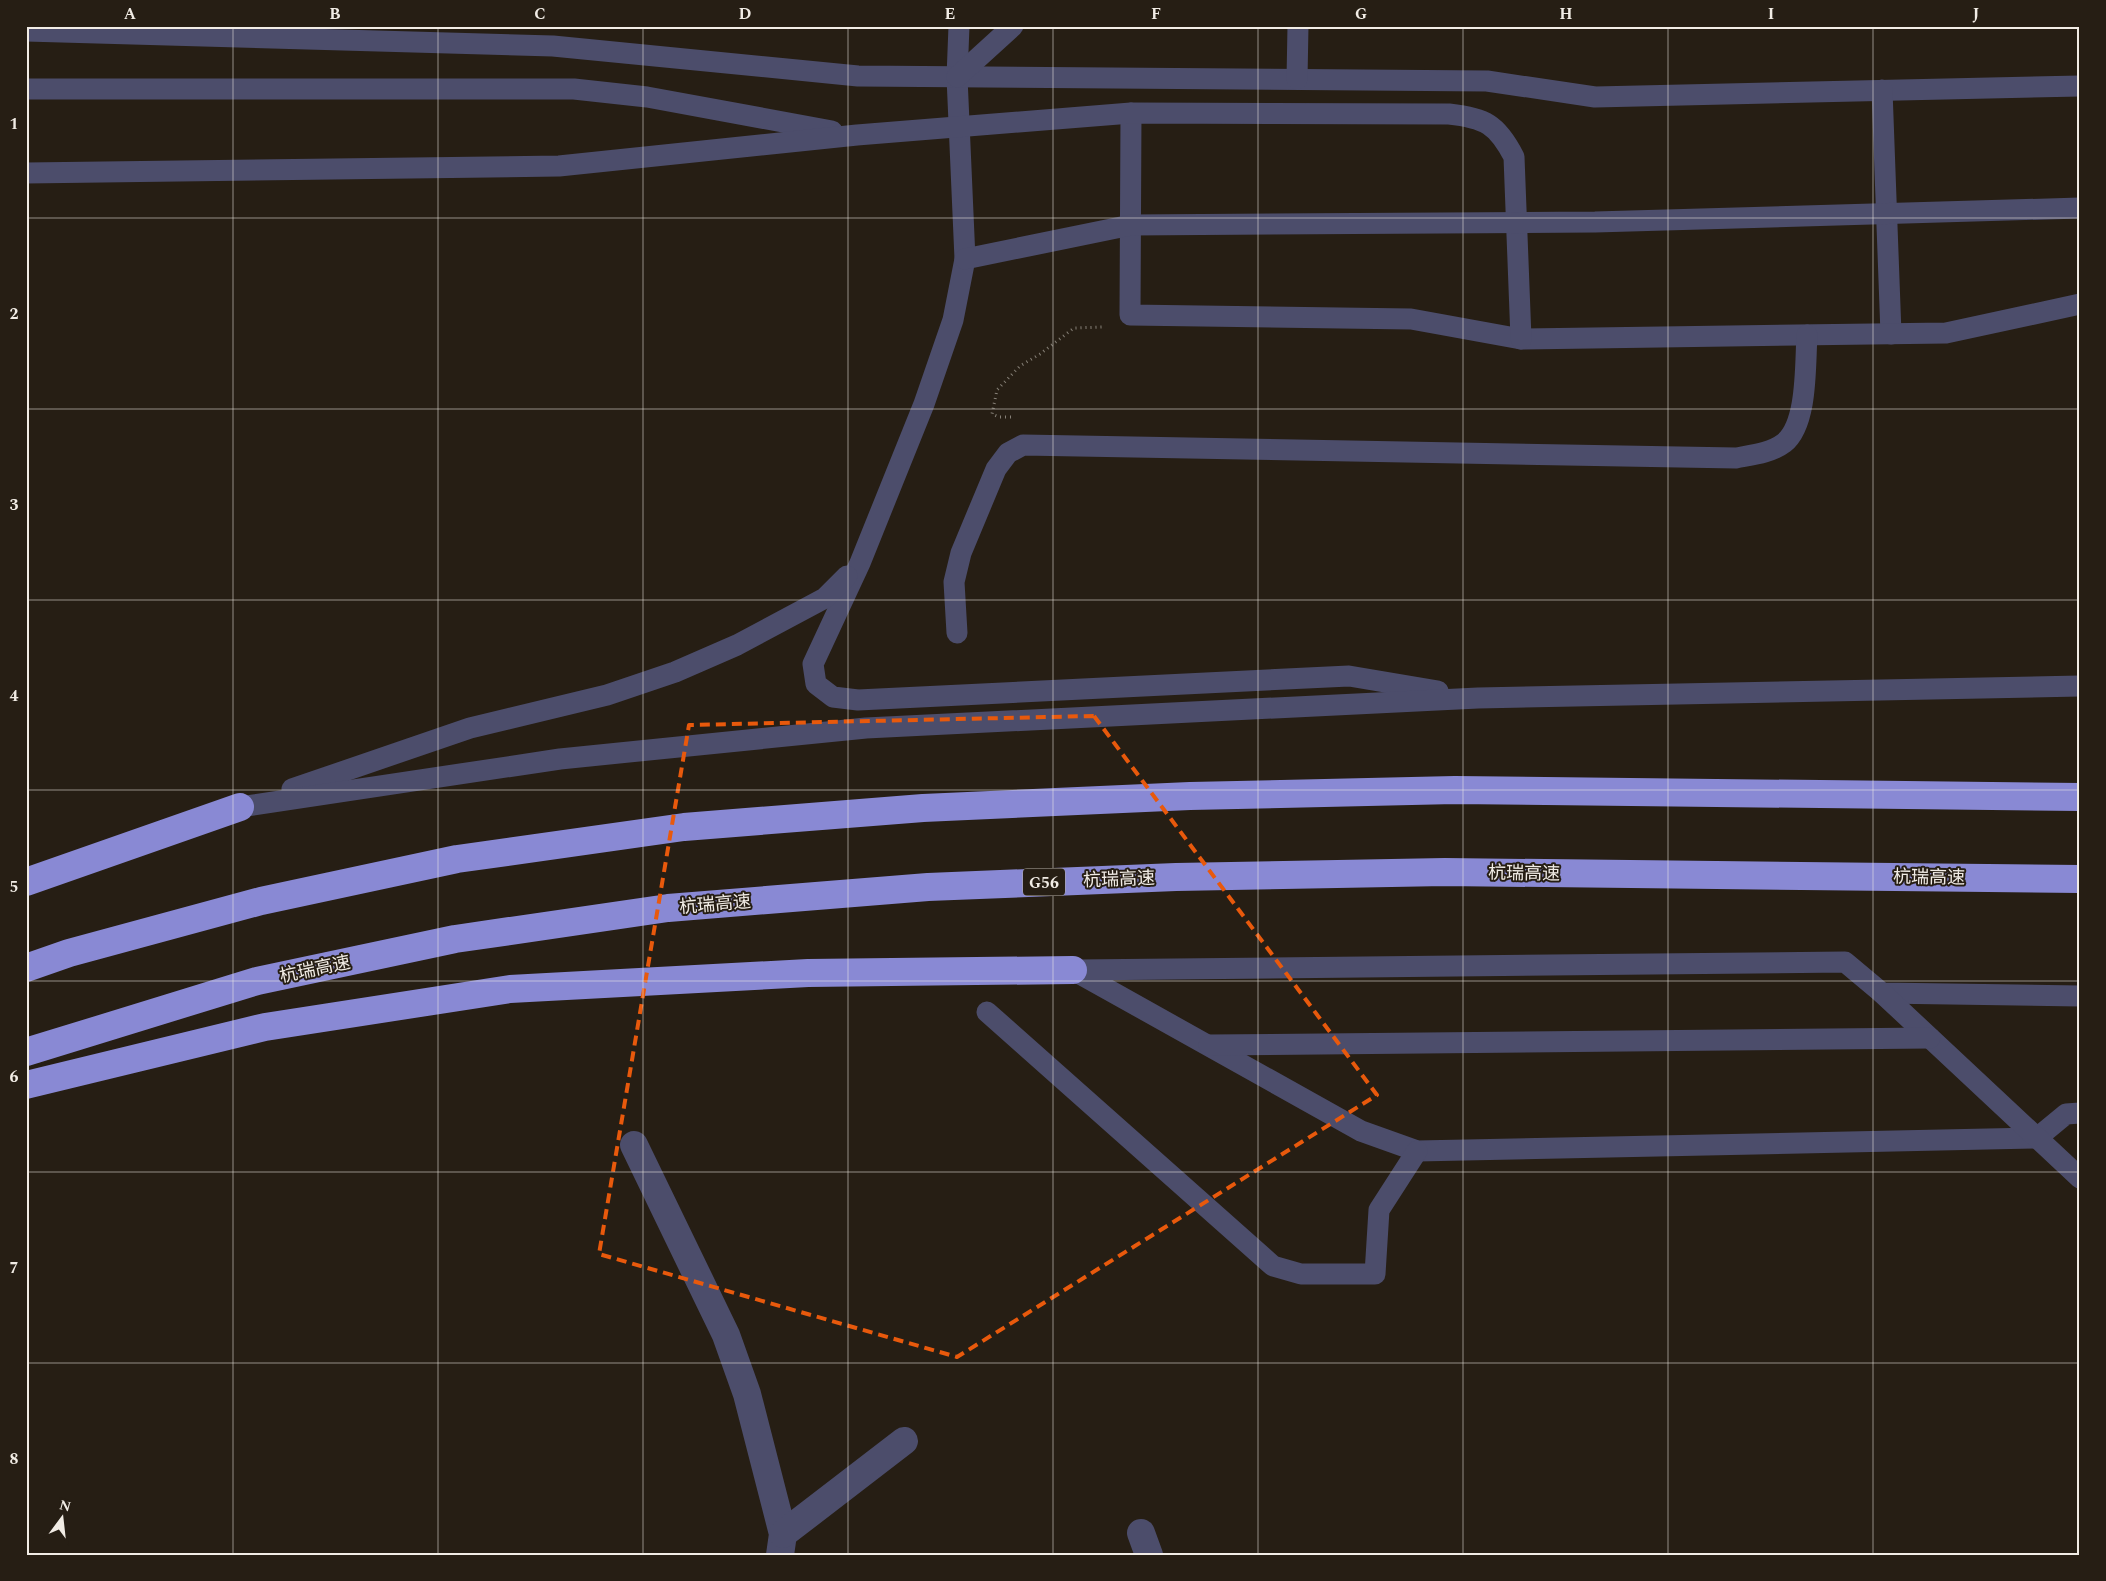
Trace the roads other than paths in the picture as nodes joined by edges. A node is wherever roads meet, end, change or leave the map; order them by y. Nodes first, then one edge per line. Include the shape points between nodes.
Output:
1 (959, 26) edge
2 (1013, 26) edge
3 (1298, 26) edge
4 (26, 32) edge
5 (957, 77) junction
6 (1297, 79) junction
7 (2080, 86) edge
8 (26, 89) edge
9 (1882, 90) junction
10 (1130, 113) junction
11 (959, 126) junction
12 (857, 135) junction
13 (26, 173) edge
14 (2080, 208) edge
15 (1886, 212) junction
16 (1517, 221) junction
17 (1131, 225) junction
18 (965, 260) junction
19 (2080, 304) edge
20 (1891, 334) junction
21 (1807, 335) junction
22 (1521, 339) junction
23 (860, 563) junction
24 (957, 633) dead end
25 (2080, 686) edge
26 (1478, 698) junction
27 (2080, 797) edge
28 (240, 806) junction
29 (2080, 879) edge
30 (26, 882) edge
31 (26, 968) edge
32 (1073, 970) junction
33 (1882, 993) junction
34 (2080, 996) edge
35 (987, 1012) dead end
36 (1930, 1038) junction
37 (1209, 1045) junction
38 (26, 1052) edge
39 (26, 1086) edge
40 (2080, 1113) edge
41 (2037, 1138) junction
42 (634, 1145) dead end
43 (1416, 1152) junction
44 (2080, 1178) edge
45 (904, 1441) dead end
46 (781, 1544) edge

1 - 5 lane
2 - 5 lane
3 - 6 lane
4 - 5 lane via 554,46 858,76
5 - 6 lane
5 - 11 lane
6 - 9 lane via 1487,81 1595,97
7 - 9 lane
8 - 12 lane via 574,89 647,97
9 - 15 lane
10 - 11 lane
10 - 16 lane via 1449,114 1471,117 1490,124 1505,139 1514,157
10 - 17 lane
11 - 12 lane
11 - 18 lane
12 - 13 lane via 559,166
14 - 15 lane
15 - 16 lane via 1595,222
15 - 20 lane
16 - 17 lane
16 - 22 lane
17 - 18 lane
17 - 22 lane via 1130,315 1411,319
18 - 23 lane via 953,320 924,404
19 - 20 lane via 1946,332
20 - 21 lane
21 - 22 lane
21 - 24 lane via 1801,413 1795,430 1784,443 1736,458 1023,445 1008,453 996,469 960,553 954,582
23 - 26 lane via 813,664 816,684 833,697 858,700 1349,676
23 - 28 lane via 825,598 737,645 675,672 607,695 470,728
25 - 26 lane
26 - 28 lane via 866,728 560,759
27 - 31 highway via 1455,790 1190,796 933,807 684,827 457,859 262,901 69,953
28 - 30 highway
29 - 38 highway, 杭瑞高速 / G56 via 1445,872 1186,877 928,887 678,907 455,939 257,981
32 - 33 lane via 1845,962
32 - 37 lane
32 - 39 highway via 808,973 510,989 265,1027
33 - 34 lane
33 - 36 lane
35 - 43 lane via 1274,1266 1300,1274 1375,1274 1379,1210
36 - 37 lane
36 - 41 lane
37 - 43 lane via 1361,1130
40 - 41 lane via 2066,1114
41 - 43 lane
41 - 44 lane
42 - 46 street via 726,1335 750,1403
45 - 46 street

